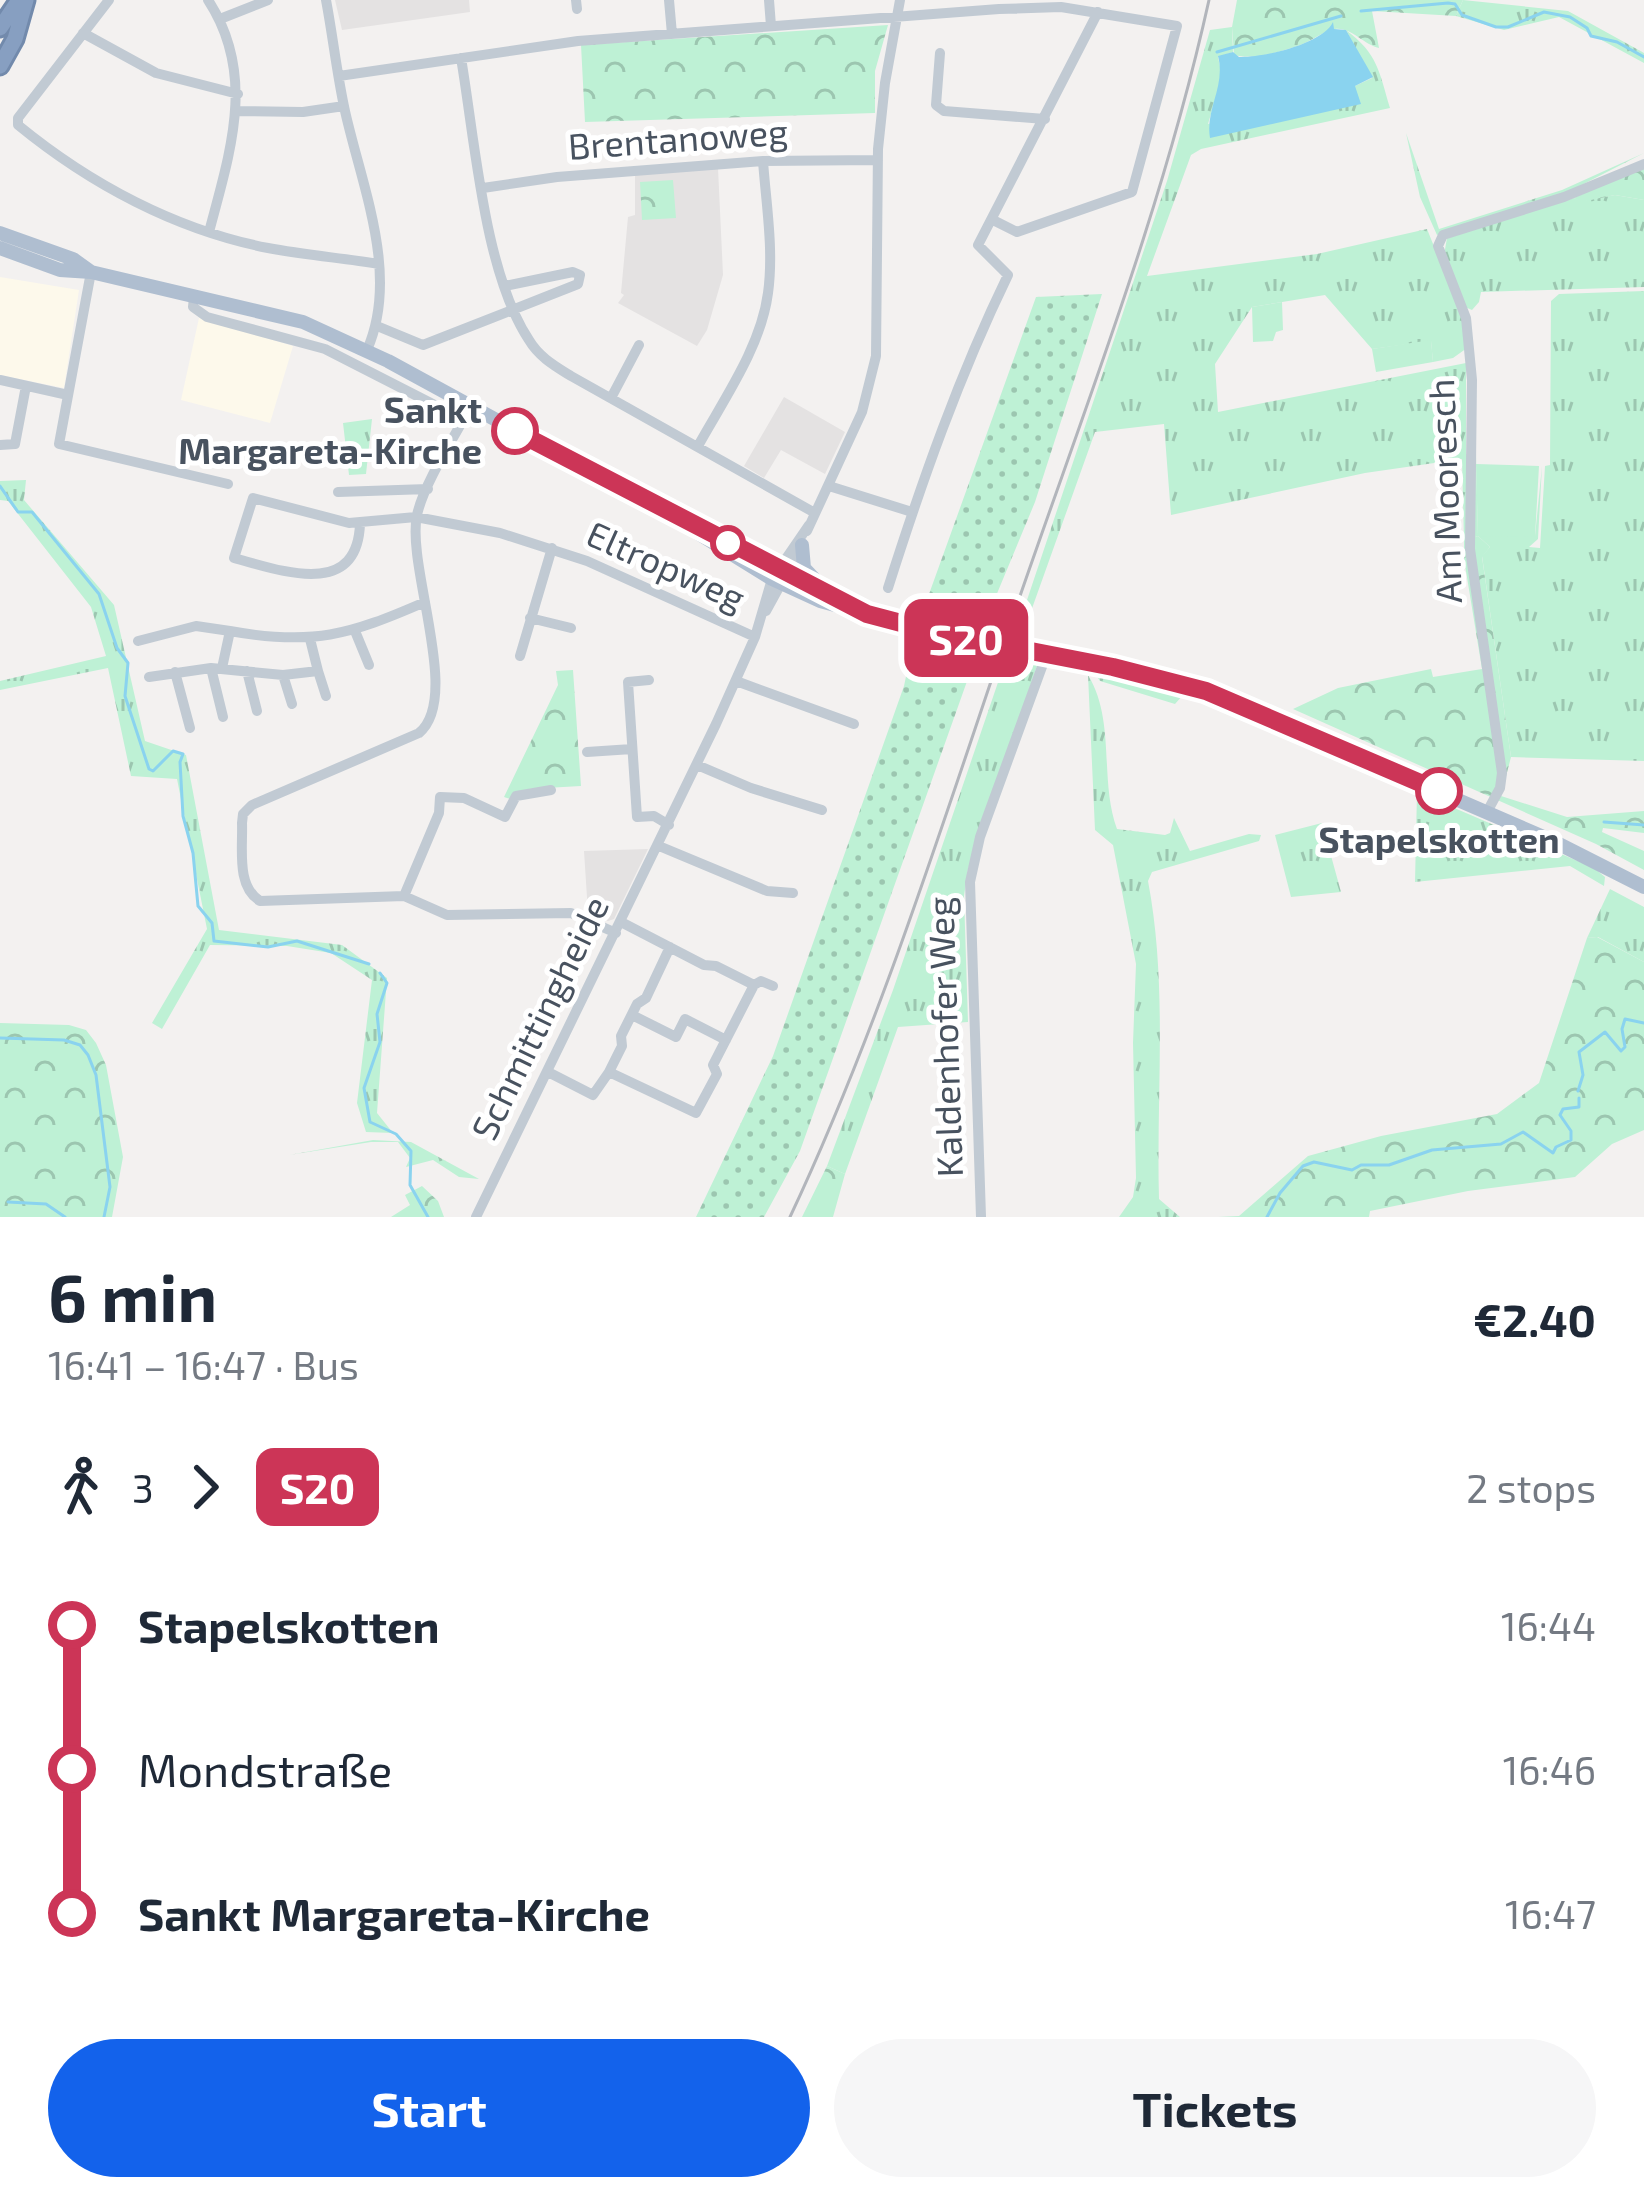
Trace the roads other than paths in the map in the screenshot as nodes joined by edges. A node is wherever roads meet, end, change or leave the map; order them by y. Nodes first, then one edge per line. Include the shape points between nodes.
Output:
1 (38, 0) edge
2 (109, 0) edge
3 (208, 0) edge
4 (268, 0) edge
5 (326, 0) edge
6 (669, 0) edge
7 (769, 0) edge
8 (900, 0) edge
9 (1061, 4) edge
10 (1098, 12) junction
11 (13, 13) edge
12 (897, 17) junction
13 (220, 19) junction
14 (771, 26) junction
15 (83, 33) junction
16 (672, 34) junction
17 (0, 48) edge
18 (940, 53) dead end
19 (461, 58) junction
20 (0, 66) edge
21 (339, 76) junction
22 (238, 94) junction
23 (344, 106) junction
24 (238, 111) junction
25 (1045, 119) junction
26 (878, 160) junction
27 (763, 161) junction
28 (1644, 164) edge
29 (483, 188) junction
30 (993, 220) junction
31 (209, 232) junction
32 (0, 233) edge
33 (0, 248) edge
34 (379, 263) junction
35 (91, 272) junction
36 (505, 286) junction
37 (194, 297) junction
38 (512, 309) junction
39 (377, 326) junction
40 (640, 345) dead end
41 (367, 350) junction
42 (0, 380) edge
43 (26, 386) junction
44 (68, 395) junction
45 (610, 398) junction
46 (467, 413) junction
47 (0, 445) edge
48 (698, 446) junction
49 (228, 484) dead end
50 (829, 486) junction
51 (428, 489) junction
52 (338, 492) dead end
53 (912, 512) junction
54 (416, 517) junction
55 (812, 519) junction
56 (360, 524) junction
57 (802, 545) junction
58 (552, 548) junction
59 (780, 577) junction
60 (888, 588) dead end
61 (839, 598) junction
62 (425, 602) junction
63 (867, 614) junction
64 (530, 618) junction
65 (571, 628) dead end
66 (355, 631) junction
67 (230, 632) junction
68 (755, 638) junction
69 (310, 639) junction
70 (138, 641) dead end
71 (1048, 653) junction
72 (520, 656) dead end
73 (369, 665) dead end
74 (217, 668) junction
75 (175, 671) junction
76 (247, 671) junction
77 (318, 671) junction
78 (283, 675) junction
79 (149, 677) dead end
80 (649, 680) dead end
81 (736, 681) junction
82 (326, 696) dead end
83 (292, 704) dead end
84 (257, 711) dead end
85 (223, 717) dead end
86 (854, 724) dead end
87 (190, 728) dead end
88 (632, 749) junction
89 (587, 752) dead end
90 (697, 765) junction
91 (551, 790) dead end
92 (822, 810) dead end
93 (1486, 812) junction
94 (669, 825) junction
95 (659, 846) junction
96 (1644, 887) edge
97 (793, 893) dead end
98 (404, 896) junction
99 (618, 928) junction
100 (670, 947) junction
101 (754, 985) junction
102 (773, 986) dead end
103 (632, 1016) junction
104 (726, 1040) junction
105 (548, 1072) junction
106 (608, 1072) junction
107 (476, 1217) edge
108 (982, 1217) edge

1 - 11 highway
2 - 15 street
3 - 13 street
4 - 13 street
5 - 21 street
6 - 16 street
7 - 14 street
8 - 12 street
9 - 10 street
9 - 12 street
10 - 25 street
10 - 30 street via 1177,26 1132,192 1017,232
11 - 17 highway
11 - 20 highway
12 - 14 street
12 - 26 street
13 - 22 street
14 - 16 street
15 - 22 street via 156,73
15 - 31 street via 18,125 113,190
16 - 19 street
18 - 25 street via 936,105 944,111
19 - 21 street
19 - 29 street
21 - 23 street
22 - 24 street
23 - 24 street
23 - 34 street
24 - 31 street
25 - 30 street
26 - 27 street, Brentanoweg
26 - 50 street via 876,356
27 - 29 street, Brentanoweg
27 - 48 street via 768,292 753,341
28 - 93 street, Am Mooresch via 1439,240 1466,318 1472,380 1470,549 1502,773
29 - 36 street
30 - 53 street via 978,245 1008,275
31 - 34 street
32 - 35 main road
33 - 35 main road
34 - 39 street
35 - 37 main road
35 - 44 street
36 - 38 street
36 - 38 street via 580,275 578,284
37 - 41 main road via 278,314
37 - 46 street via 207,317 325,349
38 - 39 street via 422,345
38 - 45 street via 546,360
39 - 41 street
40 - 45 street
41 - 46 main road
42 - 43 street
43 - 44 street
43 - 47 street via 15,444
44 - 49 street via 59,444
45 - 48 street
46 - 51 street
46 - 59 main road
48 - 55 street
50 - 53 street
50 - 55 street
51 - 52 street
51 - 54 street
53 - 60 street
54 - 56 street, Eltropweg
54 - 58 street, Eltropweg
54 - 62 street
55 - 57 street
55 - 59 street
56 - 56 street via 253,499 234,558 322,574 354,550
57 - 59 street
57 - 61 main road via 806,572
58 - 64 street, Eltropweg
58 - 68 street, Eltropweg
59 - 61 main road
59 - 63 main road via 820,601
59 - 68 street, Schmittingheide
61 - 63 main road
62 - 66 street
62 - 98 street via 436,698 425,728 252,805 242,823 244,882 260,901
63 - 71 main road
64 - 65 street
64 - 72 street, Eltropweg
66 - 69 street
66 - 73 street
67 - 69 street
67 - 70 street via 196,626
67 - 74 street
68 - 81 street, Schmittingheide
69 - 77 street
71 - 93 main road via 1206,691
71 - 108 street, Kaldenhofer Weg via 970,882
74 - 75 street
74 - 76 street
74 - 85 street
75 - 79 street
75 - 87 street
76 - 78 street
76 - 84 street
77 - 78 street
77 - 82 street
78 - 83 street
80 - 88 street via 628,682
81 - 86 street
81 - 90 street, Schmittingheide
88 - 89 street
88 - 94 street via 638,817
90 - 92 street
90 - 94 street, Schmittingheide
91 - 98 street via 516,796 510,819 464,798 440,797
93 - 96 main road
94 - 95 street, Schmittingheide
95 - 97 street via 748,884
95 - 99 street, Schmittingheide
98 - 99 street via 447,915 571,913
99 - 100 street
99 - 105 street, Schmittingheide
100 - 101 street
100 - 103 street
101 - 102 street
101 - 104 street
103 - 104 street via 676,1037 685,1019
103 - 106 street
104 - 106 street via 697,1113
105 - 106 street via 593,1095
105 - 107 street, Schmittingheide

